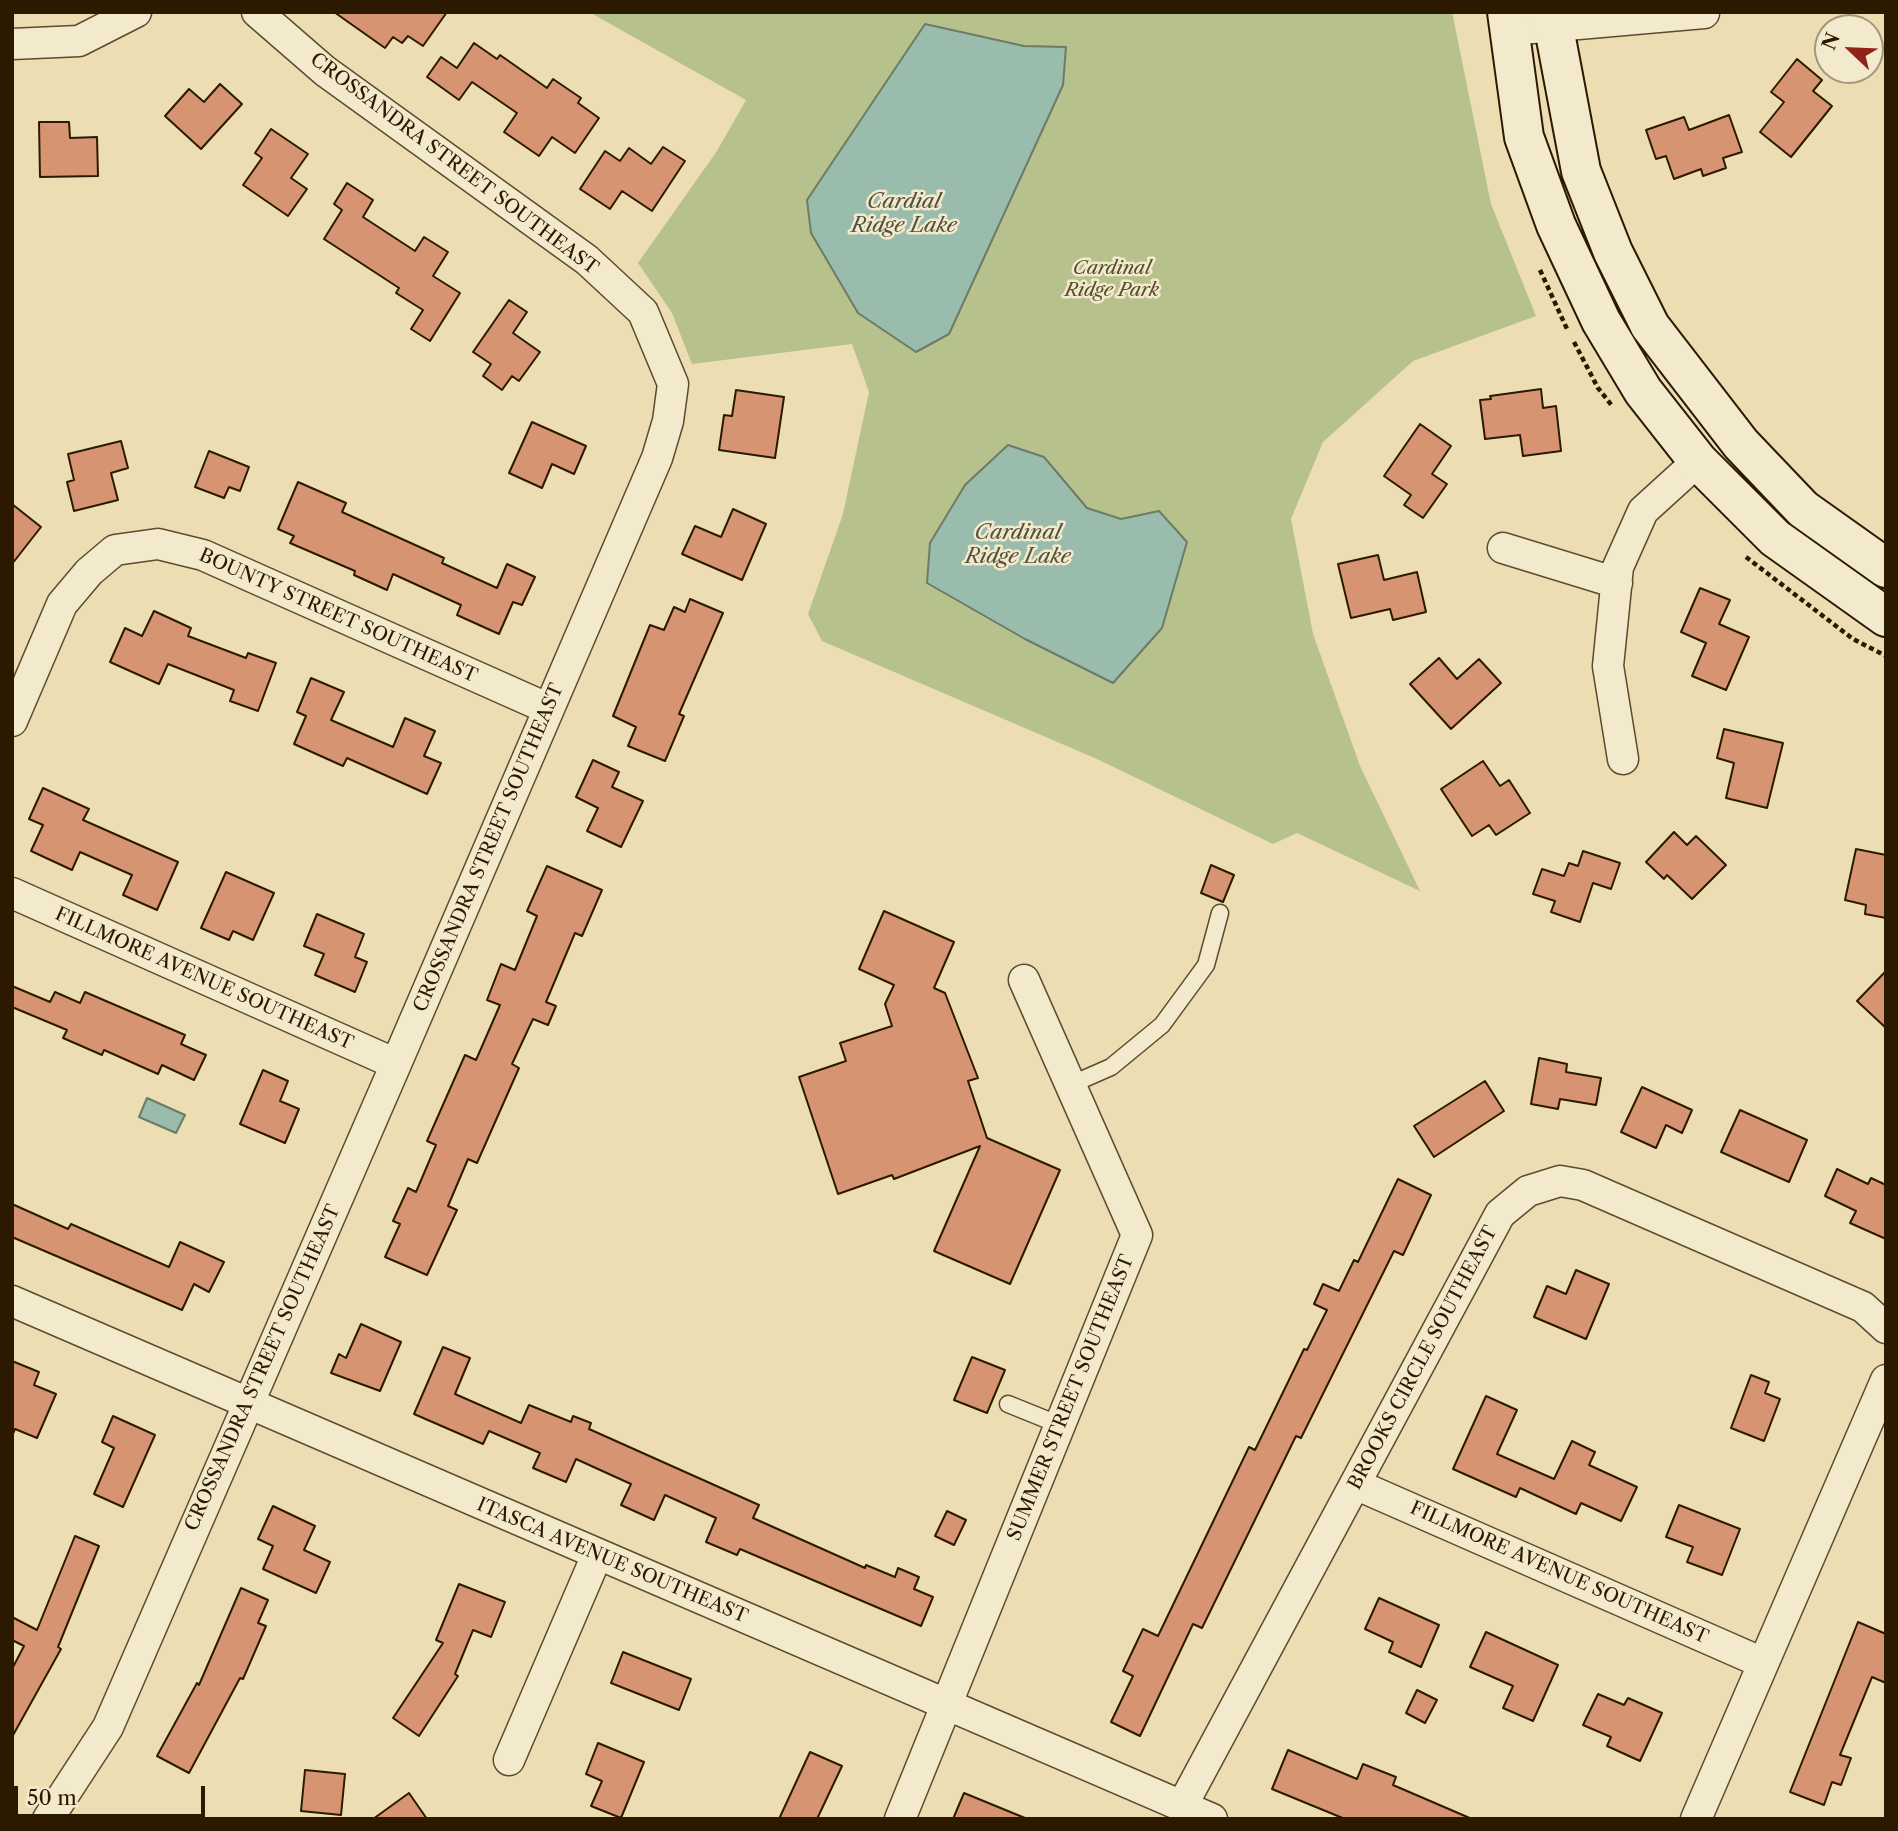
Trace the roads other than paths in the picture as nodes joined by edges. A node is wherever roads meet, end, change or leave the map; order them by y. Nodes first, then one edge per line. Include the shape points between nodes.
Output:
1 (136, 12) edge
2 (257, 12) edge
3 (1704, 13) edge
4 (1552, 19) edge
5 (1508, 21) edge
6 (12, 44) edge
7 (1698, 461) junction
8 (1503, 548) dead end
9 (1886, 568) edge
10 (1617, 583) junction
11 (1886, 617) edge
12 (549, 709) junction
13 (12, 721) edge
14 (1623, 759) dead end
15 (12, 893) edge
16 (1220, 913) dead end
17 (1024, 980) dead end
18 (396, 1065) junction
19 (1070, 1085) junction
20 (12, 1301) edge
21 (1886, 1328) edge
22 (1886, 1380) edge
23 (247, 1404) junction
24 (1008, 1404) dead end
25 (1060, 1425) junction
26 (1355, 1484) junction
27 (597, 1555) junction
28 (1763, 1663) junction
29 (948, 1706) junction
30 (509, 1760) dead end
31 (1182, 1806) junction
32 (48, 1819) edge
33 (900, 1819) edge
34 (1212, 1819) edge
35 (1696, 1819) edge

1 - 6 street via 79,41
2 - 12 street, CROSSANDRA STREET SOUTHEAST via 325,71 587,260 643,312 662,354 673,384 657,458
3 - 4 street
4 - 5 street
4 - 9 street via 1581,171 1613,253 1650,327 1741,444 1802,509
5 - 7 street via 1524,137 1556,225 1601,321 1643,391
7 - 10 street via 1643,511 1618,567
7 - 11 street via 1775,538
8 - 10 street
10 - 14 street via 1608,666
12 - 13 street, BOUNTY STREET SOUTHEAST via 203,555 158,544 115,550 62,604
12 - 18 street, CROSSANDRA STREET SOUTHEAST
15 - 18 street, FILLMORE AVENUE SOUTHEAST
16 - 19 lane via 1206,965 1162,1024 1111,1067
17 - 19 street, SUMMER STREET SOUTHEAST
18 - 23 street, CROSSANDRA STREET SOUTHEAST
19 - 25 street, SUMMER STREET SOUTHEAST via 1137,1235
20 - 23 street, ITASCA AVENUE SOUTHEAST
21 - 26 street, BROOKS CIRCLE SOUTHEAST via 1863,1307 1583,1185 1560,1181 1528,1191 1500,1214
22 - 28 street
23 - 27 street, ITASCA AVENUE SOUTHEAST
23 - 32 street, CROSSANDRA STREET SOUTHEAST via 107,1727
24 - 25 lane
25 - 29 street, SUMMER STREET SOUTHEAST
26 - 28 street, FILLMORE AVENUE SOUTHEAST
26 - 31 street, BROOKS CIRCLE SOUTHEAST
27 - 29 street, ITASCA AVENUE SOUTHEAST
27 - 30 street
28 - 35 street
29 - 31 street, ITASCA AVENUE SOUTHEAST
29 - 33 street, SUMMER STREET SOUTHEAST
31 - 34 street, ITASCA AVENUE SOUTHEAST

